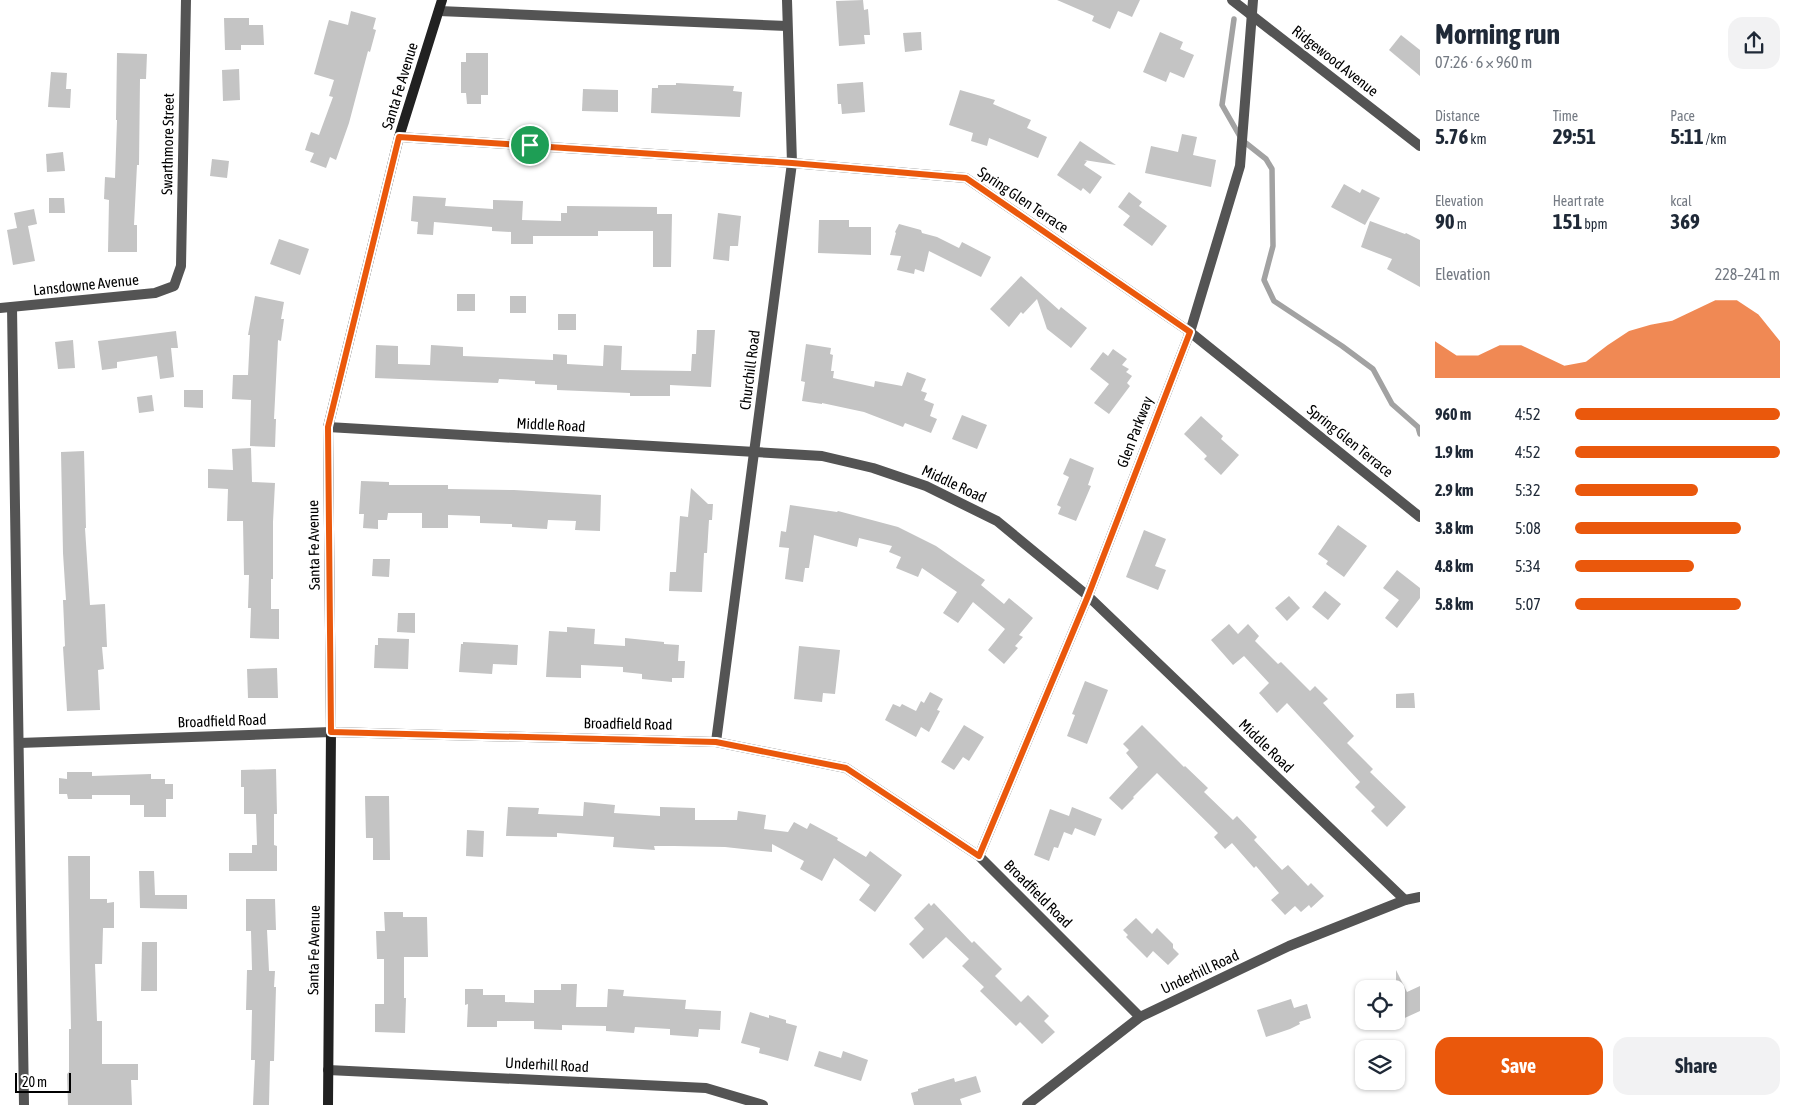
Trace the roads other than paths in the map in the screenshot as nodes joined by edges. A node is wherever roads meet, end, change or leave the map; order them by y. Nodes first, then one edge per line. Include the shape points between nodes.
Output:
1 (186, 0) edge
2 (442, 0) edge
3 (787, 0) edge
4 (1232, 0) edge
5 (1254, 0) edge
6 (439, 11) junction
7 (1253, 16) junction
8 (788, 26) junction
9 (399, 137) junction
10 (1420, 146) edge
11 (792, 163) junction
12 (174, 286) joint
13 (12, 307) junction
14 (0, 308) edge
15 (1190, 332) junction
16 (328, 427) junction
17 (754, 452) junction
18 (1420, 517) edge
19 (1088, 596) junction
20 (331, 732) junction
21 (716, 742) junction
22 (19, 743) junction
23 (979, 856) junction
24 (1420, 897) edge
25 (1406, 900) junction
26 (1140, 1017) junction
27 (328, 1070) junction
28 (24, 1105) edge
29 (328, 1105) edge
30 (763, 1105) edge
31 (1027, 1105) edge

1 - 12 street, Swarthmore Street via 182,266
2 - 6 main road, Santa Fe Avenue
3 - 8 street, Churchill Road
4 - 7 street, Ridgewood Avenue
5 - 7 street, Glen Parkway
6 - 8 street
6 - 9 main road, Santa Fe Avenue
7 - 10 street, Ridgewood Avenue
7 - 15 street, Glen Parkway via 1240,166
8 - 11 street, Churchill Road
9 - 11 street, Spring Glen Terrace
9 - 16 main road, Santa Fe Avenue
11 - 15 street, Spring Glen Terrace via 966,178
11 - 17 street, Churchill Road
12 - 13 street, Lansdowne Avenue via 155,293
13 - 14 street, Lansdowne Avenue
13 - 22 street
15 - 18 street, Spring Glen Terrace
15 - 19 street, Glen Parkway
16 - 17 street, Middle Road
16 - 20 main road, Santa Fe Avenue
17 - 19 street, Middle Road via 822,456 873,468 926,486 997,521
17 - 21 street, Churchill Road
19 - 23 street, Glen Parkway
19 - 25 street, Middle Road
20 - 21 street, Broadfield Road
20 - 22 street, Broadfield Road
20 - 27 main road, Santa Fe Avenue
21 - 23 street, Broadfield Road via 846,768
22 - 28 street
23 - 26 street, Broadfield Road
24 - 25 street
25 - 26 street, Underhill Road via 1290,946
26 - 31 street, Underhill Road
27 - 29 main road, Santa Fe Avenue
27 - 30 street, Underhill Road via 706,1088

